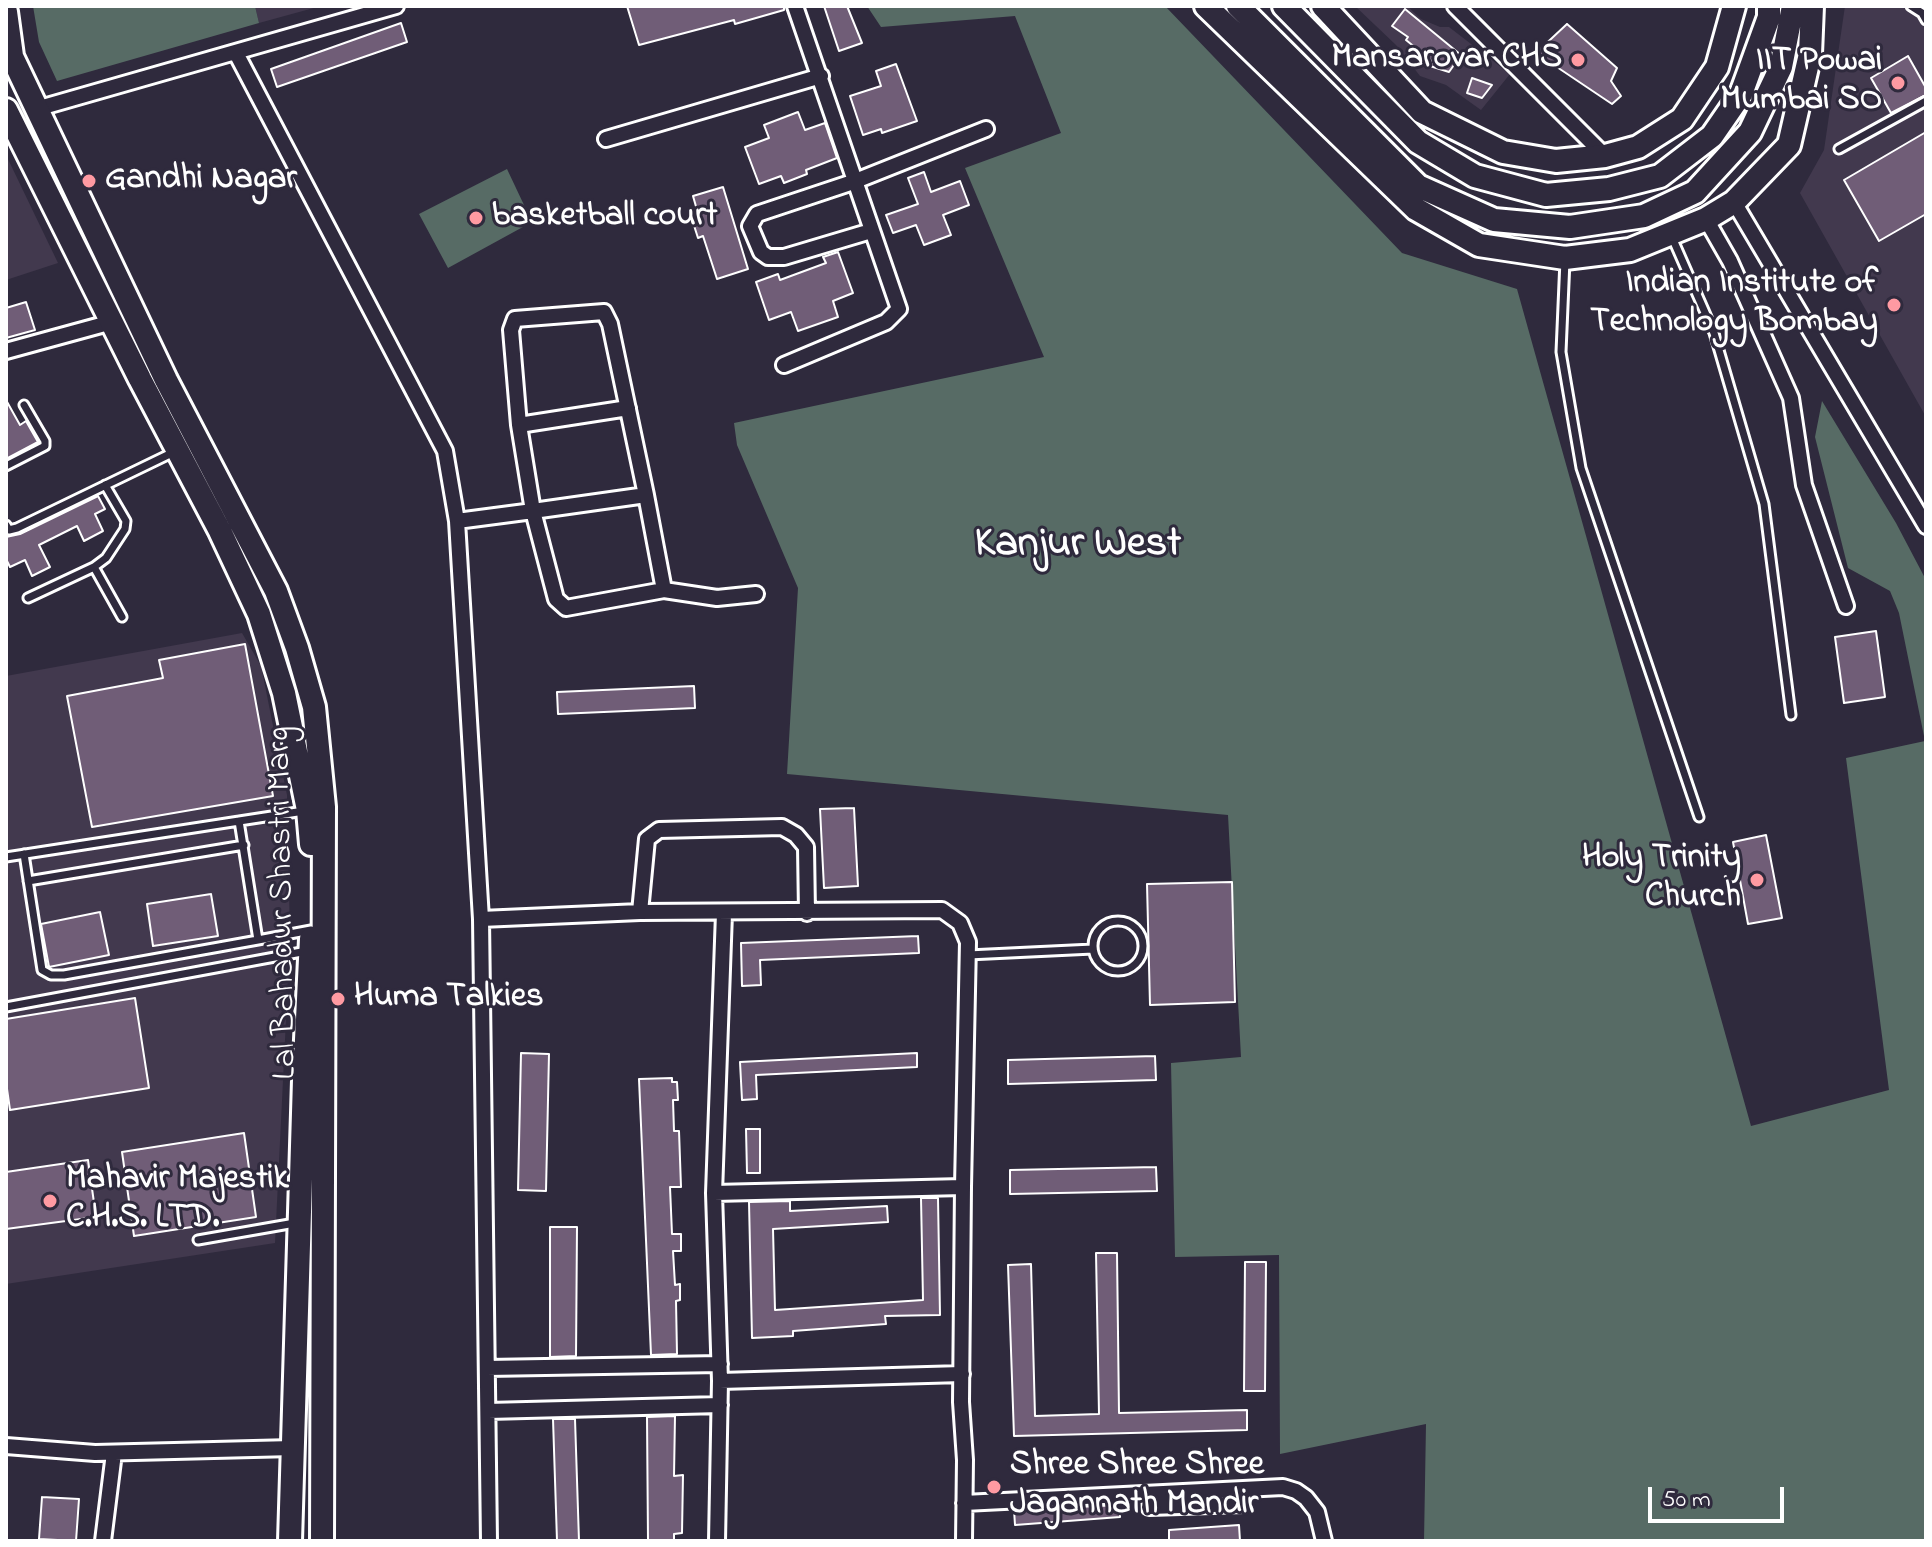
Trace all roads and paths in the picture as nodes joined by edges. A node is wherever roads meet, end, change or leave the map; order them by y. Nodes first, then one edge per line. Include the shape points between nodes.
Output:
1 (396, 6) edge
2 (795, 6) edge
3 (1206, 6) edge
4 (1238, 6) edge
5 (1284, 6) edge
6 (1323, 6) edge
7 (1455, 6) edge
8 (1734, 6) edge
9 (1769, 6) edge
10 (1793, 6) edge
11 (1812, 6) edge
12 (1911, 6) edge
13 (6, 12) edge
14 (1923, 13) edge
15 (9, 51) edge
16 (236, 53) junction
17 (821, 76) junction
18 (1926, 101) edge
19 (36, 109) junction
20 (6, 110) edge
21 (986, 129) dead end
22 (606, 139) dead end
23 (1839, 149) dead end
24 (1605, 156) junction
25 (853, 182) junction
26 (1734, 202) junction
27 (1706, 219) junction
28 (871, 231) junction
29 (1670, 233) junction
30 (1565, 258) junction
31 (112, 322) junction
32 (6, 351) edge
33 (784, 365) dead end
34 (24, 405) dead end
35 (628, 408) junction
36 (519, 425) junction
37 (178, 450) junction
38 (6, 466) edge
39 (105, 485) junction
40 (646, 495) junction
41 (533, 511) junction
42 (457, 521) junction
43 (6, 525) edge
44 (1926, 526) edge
45 (94, 567) junction
46 (664, 590) junction
47 (756, 594) dead end
48 (28, 598) dead end
49 (1846, 606) dead end
50 (122, 617) dead end
51 (1791, 715) dead end
52 (316, 809) junction
53 (1699, 817) dead end
54 (239, 821) junction
55 (244, 845) junction
56 (24, 854) junction
57 (6, 857) edge
58 (28, 881) junction
59 (640, 912) junction
60 (724, 913) junction
61 (807, 913) junction
62 (481, 919) junction
63 (258, 940) junction
64 (311, 940) junction
65 (1093, 949) junction
66 (968, 955) junction
67 (6, 1007) edge
68 (963, 1187) junction
69 (714, 1193) junction
70 (299, 1222) junction
71 (198, 1240) dead end
72 (720, 1364) junction
73 (487, 1368) junction
74 (962, 1374) junction
75 (720, 1381) junction
76 (720, 1405) junction
77 (488, 1411) junction
78 (6, 1446) edge
79 (293, 1448) junction
80 (114, 1453) junction
81 (1216, 1497) junction
82 (1168, 1499) junction
83 (964, 1503) junction
84 (1244, 1504) dead end
85 (1149, 1507) dead end
86 (103, 1541) edge
87 (290, 1541) edge
88 (322, 1541) edge
89 (489, 1541) edge
90 (717, 1541) edge
91 (964, 1541) edge
92 (1324, 1541) edge

1 - 16 street
2 - 17 street
3 - 30 main road via 1416,209 1479,245
4 - 10 main road via 1418,186 1494,220 1570,227 1644,216 1695,192 1750,132 1781,67
5 - 9 main road via 1418,142 1475,176 1546,195 1609,189 1660,176 1712,136 1741,94
6 - 24 main road via 1422,112 1503,152 1556,161
7 - 24 street
8 - 24 main road via 1717,67 1682,119 1638,147
11 - 26 main road via 1810,54 1789,145
12 - 14 lane
13 - 15 main road, Lal Bahadur Shastri Marg
15 - 19 main road, Lal Bahadur Shastri Marg
16 - 19 street
16 - 42 street via 445,451
17 - 22 street
17 - 25 street
18 - 23 lane
19 - 52 main road, Lal Bahadur Shastri Marg via 166,380 276,591 314,707
20 - 31 main road, Lal Bahadur Shastri Marg
21 - 25 street
25 - 28 street
25 - 28 street via 757,214 750,226 754,239 768,257 784,257
26 - 27 main road
26 - 44 street
27 - 29 main road
27 - 49 street via 1791,398 1804,485
28 - 33 street via 899,309 886,322
29 - 30 main road via 1630,250
29 - 51 lane via 1714,333 1764,504
30 - 53 lane via 1561,352 1581,468
31 - 32 street
31 - 37 main road, Lal Bahadur Shastri Marg
34 - 38 lane via 45,446
35 - 36 street
35 - 36 street via 604,312 515,319 511,330
35 - 40 street
36 - 41 street
37 - 39 lane
37 - 52 main road, Lal Bahadur Shastri Marg via 259,614
39 - 43 lane via 17,528 9,530
39 - 45 lane via 126,521 125,529
40 - 41 street
40 - 46 street
41 - 42 street
41 - 46 street via 556,599 566,608
42 - 62 street
45 - 48 lane
45 - 50 lane
46 - 47 street via 717,598
52 - 54 lane
52 - 64 main road, Lal Bahadur Shastri Marg
52 - 88 main road, Lal Bahadur Shastri Marg
54 - 55 lane
54 - 56 lane
55 - 58 lane
55 - 63 lane
56 - 57 lane
56 - 58 lane
58 - 63 lane via 42,970 51,975
59 - 60 street
59 - 61 street via 647,839 659,830 782,827 806,847
59 - 62 street
60 - 61 street
60 - 69 street
61 - 66 street via 942,910 960,923
62 - 73 street
63 - 64 lane
64 - 67 lane
64 - 70 main road, Lal Bahadur Shastri Marg
65 - 65 lane via 1096,933 1118,921 1134,926 1143,940 1135,964 1121,970 1105,967
65 - 66 lane
66 - 68 street
68 - 69 street
68 - 74 street
69 - 72 street
70 - 71 lane
70 - 79 main road, Lal Bahadur Shastri Marg
72 - 73 street
72 - 75 street
73 - 77 street
74 - 75 street
74 - 83 street
75 - 76 street
76 - 77 street
76 - 90 street
77 - 89 street
78 - 80 street
79 - 80 street
79 - 87 main road, Lal Bahadur Shastri Marg
80 - 86 street
81 - 82 street
81 - 84 street
81 - 92 street via 1283,1487 1296,1491 1317,1512
82 - 83 street
82 - 85 street
83 - 91 street

